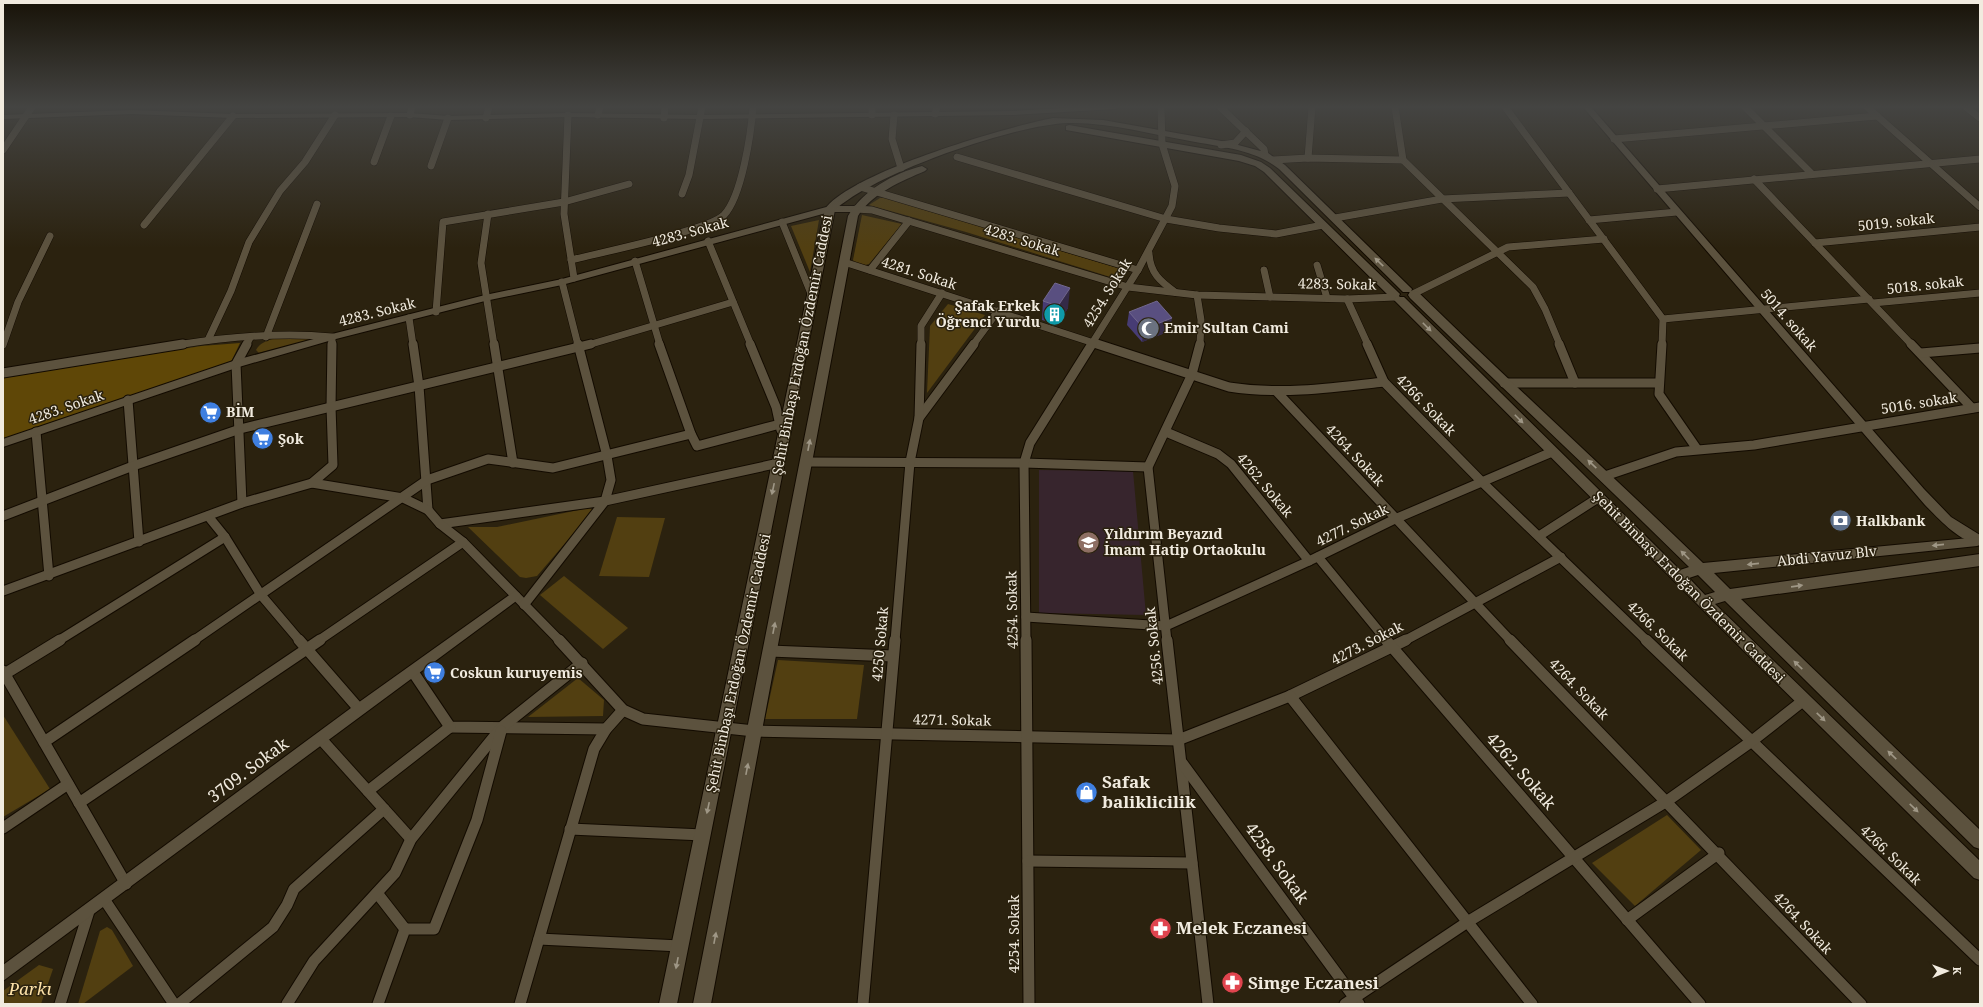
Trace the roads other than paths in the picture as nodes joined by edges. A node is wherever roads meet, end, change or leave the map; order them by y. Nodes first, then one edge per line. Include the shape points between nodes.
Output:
1 (203, 154) edge
2 (310, 154) edge
3 (377, 154) edge
4 (435, 154) edge
5 (566, 154) edge
6 (693, 154) edge
7 (744, 154) edge
8 (897, 154) edge
9 (942, 154) edge
10 (965, 154) edge
11 (1166, 154) edge
12 (1224, 154) edge
13 (1254, 154) edge
14 (1267, 154) edge
15 (1308, 154) edge
16 (1401, 154) edge
17 (1540, 154) edge
18 (1627, 154) edge
19 (1792, 154) edge
20 (1920, 154) edge
21 (957, 157) junction
22 (1269, 158) junction
23 (1308, 158) junction
24 (1980, 159) edge
25 (1402, 160) junction
26 (374, 162) dead end
27 (1931, 164) junction
28 (431, 166) dead end
29 (901, 168) junction
30 (1812, 174) junction
31 (1754, 179) junction
32 (629, 184) dead end
33 (860, 187) junction
34 (1657, 189) junction
35 (879, 191) junction
36 (1569, 193) junction
37 (682, 194) dead end
38 (1442, 199) junction
39 (564, 202) junction
40 (318, 204) dead end
41 (1980, 207) edge
42 (830, 209) junction
43 (856, 209) junction
44 (1678, 212) junction
45 (488, 214) junction
46 (1335, 218) junction
47 (1166, 219) junction
48 (1589, 220) junction
49 (909, 221) junction
50 (782, 222) junction
51 (144, 225) dead end
52 (1323, 225) junction
53 (1980, 227) edge
54 (50, 236) dead end
55 (1604, 239) junction
56 (708, 241) junction
57 (1815, 243) junction
58 (1149, 251) junction
59 (1497, 252) junction
60 (571, 260) junction
61 (635, 261) junction
62 (844, 262) junction
63 (1317, 265) dead end
64 (870, 270) junction
65 (1138, 270) junction
66 (1264, 270) dead end
67 (574, 278) junction
68 (562, 282) junction
69 (1128, 286) junction
70 (942, 293) junction
71 (1176, 293) junction
72 (1980, 293) edge
73 (1404, 294) junction
74 (1197, 295) junction
75 (812, 296) junction
76 (1270, 297) junction
77 (486, 298) junction
78 (1327, 298) junction
79 (1347, 299) junction
80 (1871, 301) junction
81 (733, 302) junction
82 (1762, 310) junction
83 (998, 311) junction
84 (436, 312) junction
85 (409, 318) junction
86 (1662, 319) junction
87 (653, 326) junction
88 (266, 337) junction
89 (332, 337) junction
90 (250, 338) junction
91 (208, 340) junction
92 (1092, 341) junction
93 (3, 345) edge
94 (578, 348) junction
95 (1980, 348) edge
96 (1921, 353) junction
97 (236, 364) junction
98 (498, 367) junction
99 (3, 373) edge
100 (1192, 374) junction
101 (1384, 382) junction
102 (1504, 383) junction
103 (1575, 383) junction
104 (1658, 383) junction
105 (419, 386) junction
106 (1277, 392) junction
107 (128, 400) junction
108 (331, 407) junction
109 (1976, 407) edge
110 (919, 418) junction
111 (780, 424) junction
112 (1862, 426) junction
113 (240, 429) junction
114 (36, 432) junction
115 (1166, 432) junction
116 (691, 434) junction
117 (783, 441) junction
118 (3, 443) edge
119 (1697, 449) junction
120 (1552, 452) junction
121 (607, 456) junction
122 (806, 462) junction
123 (910, 462) junction
124 (513, 463) junction
125 (778, 463) junction
126 (1024, 463) junction
127 (133, 466) junction
128 (1148, 467) junction
129 (1605, 476) junction
130 (427, 480) junction
131 (1482, 482) junction
132 (312, 483) junction
133 (403, 498) junction
134 (1598, 498) junction
135 (43, 499) junction
136 (605, 501) junction
137 (242, 503) junction
138 (428, 510) junction
139 (3, 516) edge
140 (208, 516) junction
141 (1395, 520) junction
142 (440, 524) junction
143 (1540, 536) junction
144 (225, 537) junction
145 (140, 542) junction
146 (463, 542) junction
147 (1979, 543) edge
148 (1561, 557) junction
149 (1313, 559) junction
150 (1980, 560) edge
151 (1699, 569) junction
152 (49, 576) junction
153 (1678, 576) junction
154 (3, 591) edge
155 (261, 595) junction
156 (1727, 595) junction
157 (519, 601) junction
158 (1704, 601) junction
159 (1475, 602) junction
160 (1026, 617) junction
161 (1166, 626) junction
162 (1392, 647) junction
163 (308, 648) junction
164 (770, 651) junction
165 (893, 656) junction
166 (582, 663) junction
167 (414, 672) junction
168 (3, 673) edge
169 (1290, 696) junction
170 (1804, 700) junction
171 (359, 709) junction
172 (623, 710) junction
173 (450, 727) junction
174 (502, 728) junction
175 (606, 728) junction
176 (724, 728) junction
177 (754, 731) junction
178 (886, 733) junction
179 (1027, 736) junction
180 (321, 739) junction
181 (1178, 740) junction
182 (1752, 741) junction
183 (44, 742) junction
184 (1181, 762) junction
185 (68, 784) junction
186 (368, 791) junction
187 (1667, 801) junction
188 (79, 803) junction
189 (384, 809) junction
190 (3, 828) edge
191 (570, 829) junction
192 (703, 835) junction
193 (411, 839) junction
194 (1980, 841) edge
195 (1718, 853) junction
196 (1575, 858) junction
197 (1028, 861) junction
198 (1192, 863) junction
199 (1980, 872) edge
200 (126, 884) junction
201 (377, 893) junction
202 (104, 899) junction
203 (89, 911) junction
204 (1628, 920) junction
205 (1469, 921) junction
206 (405, 930) junction
207 (539, 939) junction
208 (680, 946) junction
209 (1980, 960) edge
210 (3, 974) edge
211 (1353, 1002) edge
212 (60, 1004) edge
213 (174, 1004) edge
214 (179, 1004) edge
215 (287, 1004) edge
216 (378, 1004) edge
217 (520, 1004) edge
218 (668, 1004) edge
219 (702, 1004) edge
220 (863, 1004) edge
221 (1029, 1004) edge
222 (1208, 1004) edge
223 (1532, 1004) edge
224 (1700, 1004) edge
225 (1861, 1004) edge

1 - 51 street
2 - 91 street via 280,191 249,242 231,291
3 - 26 street
4 - 28 street
5 - 39 street
6 - 37 street
7 - 60 street via 734,196 728,210 718,220 656,240
8 - 29 street
9 - 29 main road, Şehit Binbaşı Erdoğan Özdemir Caddesi
10 - 21 main road, Şehit Binbaşı Erdoğan Özdemir Caddesi
11 - 47 street, 4254. Sokak via 1175,186 1172,206
12 - 52 main road, Şehit Binbaşı Erdoğan Özdemir Caddesi via 1258,164 1267,170
13 - 22 main road, Şehit Binbaşı Erdoğan Özdemir Caddesi
14 - 22 street
15 - 23 street
16 - 25 street
17 - 36 street
18 - 34 street, 5014. sokak
19 - 30 street
20 - 27 street
21 - 35 main road, Şehit Binbaşı Erdoğan Özdemir Caddesi via 909,174
21 - 47 street
22 - 23 street
22 - 46 main road, Şehit Binbaşı Erdoğan Özdemir Caddesi
23 - 25 street
24 - 27 street
25 - 38 street
27 - 30 street
27 - 41 street
29 - 33 main road, Şehit Binbaşı Erdoğan Özdemir Caddesi
30 - 31 street
31 - 34 street
31 - 57 street
32 - 39 street
33 - 35 street
33 - 42 main road, Şehit Binbaşı Erdoğan Özdemir Caddesi via 843,195
34 - 44 street, 5014. sokak
35 - 43 main road, Şehit Binbaşı Erdoğan Özdemir Caddesi
35 - 65 street
36 - 38 street
36 - 48 street
38 - 46 street
38 - 59 street
39 - 45 street
39 - 60 street
40 - 88 street
42 - 43 street, 4283. Sokak
42 - 50 street, 4283. Sokak
42 - 75 main road, Şehit Binbaşı Erdoğan Özdemir Caddesi
43 - 49 street, 4283. Sokak via 872,210
43 - 62 main road, Şehit Binbaşı Erdoğan Özdemir Caddesi
44 - 48 street
44 - 82 street, 5014. sokak
45 - 77 street via 481,264
45 - 84 street via 443,222
73 -> 46 main road, Şehit Binbaşı Erdoğan Özdemir Caddesi
47 - 52 street via 1276,234
47 - 58 street, 4254. Sokak
48 - 55 street
49 - 64 street
49 - 69 street, 4283. Sokak
50 - 56 street, 4283. Sokak
50 - 75 street
52 - 73 main road, Şehit Binbaşı Erdoğan Özdemir Caddesi
53 - 57 street, 5019. sokak
54 - 93 street via 18,302
55 - 59 street, 4283. Sokak via 1523,245
55 - 86 street
56 - 61 street, 4283. Sokak
56 - 81 street
57 - 80 street
58 - 65 street, 4254. Sokak
58 - 71 street via 1149,266 1153,275
59 - 73 street, 4283. Sokak via 1435,284
59 - 103 street via 1533,287 1545,309
60 - 67 street
61 - 67 street, 4283. Sokak
61 - 87 street
62 - 64 street, 4281. Sokak
122 -> 62 main road, Şehit Binbaşı Erdoğan Özdemir Caddesi
63 - 78 street
64 - 70 street, 4281. Sokak
65 - 69 street, 4254. Sokak
66 - 76 street
67 - 68 street, 4283. Sokak
68 - 77 street, 4283. Sokak
68 - 94 street
69 - 71 street, 4283. Sokak
69 - 92 street, 4254. Sokak
70 - 83 street, 4281. Sokak
70 - 110 street, 4250 Sokak via 921,326
71 - 74 street, 4283. Sokak
72 - 80 street, 5018. sokak
73 - 79 street, 4283. Sokak via 1381,299
73 - 102 main road, Şehit Binbaşı Erdoğan Özdemir Caddesi
73 -> 120 main road, Şehit Binbaşı Erdoğan Özdemir Caddesi
74 - 76 street, 4283. Sokak
74 - 100 street via 1200,344
75 - 117 main road, Şehit Binbaşı Erdoğan Özdemir Caddesi
76 - 78 street, 4283. Sokak
77 - 84 street, 4283. Sokak
77 - 98 street
78 - 79 street, 4283. Sokak
79 - 101 street, 4266. Sokak
80 - 82 street, 5018. sokak
80 - 96 street
81 - 87 street
81 - 111 street via 776,407
82 - 86 street, 5018. sokak
82 - 112 street, 5014. sokak
83 - 92 street, 4281. Sokak
83 - 110 street
84 - 85 street, 4283. Sokak
85 - 89 street, 4283. Sokak
85 - 105 street
86 - 104 street
87 - 94 street
87 - 116 street
88 - 89 street via 303,334
88 - 90 street
89 - 97 street, 4283. Sokak
89 - 108 street
90 - 91 street
90 - 97 street
91 - 99 street
92 - 100 street, 4281. Sokak
92 - 126 street, 4254. Sokak via 1030,443
94 - 98 street
94 - 121 street
95 - 96 street
96 - 109 street
97 - 107 street, 4283. Sokak
97 - 113 street
98 - 105 street
98 - 124 street
100 - 106 street, 4281. Sokak via 1229,387
100 - 115 street
101 - 106 street, 4281. Sokak
101 - 131 street, 4266. Sokak
102 - 103 street
129 -> 102 main road, Şehit Binbaşı Erdoğan Özdemir Caddesi
103 - 104 street
104 - 119 street via 1659,394
105 - 108 street
105 - 130 street
106 - 141 street, 4264. Sokak
107 - 114 street, 4283. Sokak
107 - 127 street
108 - 113 street
108 - 132 street via 333,465
109 - 112 street, 5016. sokak
110 - 123 street, 4250 Sokak
111 - 116 street via 697,446
111 - 117 street
112 - 119 street, 5016. sokak via 1754,446
112 - 147 street, 5014. sokak via 1950,524
113 - 127 street
113 - 137 street
114 - 118 street, 4283. Sokak
114 - 135 street
115 - 128 street
115 - 149 street, 4262. Sokak via 1218,454 1231,464
116 - 121 street
117 - 125 main road, Şehit Binbaşı Erdoğan Özdemir Caddesi
119 - 129 street, 5016. sokak via 1676,452
120 - 131 street, 4277. Sokak
120 - 134 main road, Şehit Binbaşı Erdoğan Özdemir Caddesi
121 - 124 street via 553,468
121 - 136 street via 611,480
122 - 123 street
164 -> 122 main road, Şehit Binbaşı Erdoğan Özdemir Caddesi
123 - 126 street
123 - 165 street, 4250 Sokak
124 - 130 street via 488,459
125 - 136 street
125 -> 176 main road, Şehit Binbaşı Erdoğan Özdemir Caddesi
126 - 128 street
126 - 160 street, 4254. Sokak
127 - 135 street
127 - 145 street
128 - 161 street, 4256. Sokak
151 -> 129 main road, Şehit Binbaşı Erdoğan Özdemir Caddesi
130 - 133 street
130 - 138 street
131 - 141 street, 4277. Sokak
131 - 143 street, 4266. Sokak
132 - 133 street
132 - 137 street
133 - 138 street
133 - 155 street
134 - 143 street
134 - 153 main road, Şehit Binbaşı Erdoğan Özdemir Caddesi
135 - 139 street
135 - 152 street
136 - 142 street
136 - 157 street
137 - 140 street
138 - 142 street
140 - 144 street
140 - 145 street
141 - 149 street, 4277. Sokak
141 - 159 street, 4264. Sokak
142 - 146 street
143 - 148 street, 4266. Sokak
144 - 155 street
144 - 168 street
145 - 152 street
146 - 157 street
146 - 163 street
147 -> 151 main road, Abdi Yavuz Blv
148 - 159 street, 4273. Sokak
148 - 182 street, 4266. Sokak
149 - 161 street, 4277. Sokak
149 - 162 street, 4262. Sokak
156 -> 150 main road, Abdi Yavuz Blv
151 - 153 main road, Abdi Yavuz Blv
151 - 156 main road, Şehit Binbaşı Erdoğan Özdemir Caddesi
152 - 154 street
153 - 158 main road, Şehit Binbaşı Erdoğan Özdemir Caddesi
155 - 163 street
155 - 183 street
156 - 158 main road, Abdi Yavuz Blv
194 -> 156 main road, Şehit Binbaşı Erdoğan Özdemir Caddesi
157 - 166 street
157 - 167 street, 3709. Sokak
158 - 170 main road, Şehit Binbaşı Erdoğan Özdemir Caddesi
159 - 162 street, 4273. Sokak
159 - 187 street, 4264. Sokak
160 - 161 street
160 - 179 street, 4254. Sokak
161 - 181 street, 4256. Sokak
162 - 169 street, 4273. Sokak
162 - 196 street, 4262. Sokak
163 - 171 street
163 - 188 street
164 - 165 street
164 - 177 main road, Şehit Binbaşı Erdoğan Özdemir Caddesi
165 - 178 street, 4250 Sokak
166 - 172 street
166 - 174 street
167 - 171 street, 3709. Sokak
167 - 173 street
168 - 183 street
169 - 181 street, 4273. Sokak
169 - 205 street
170 - 182 street
170 -> 199 main road, Şehit Binbaşı Erdoğan Özdemir Caddesi
171 - 180 street, 3709. Sokak
172 - 175 street
172 - 176 street, 4271. Sokak via 643,719
173 - 174 street
173 - 186 street
174 - 175 street
174 - 193 street
174 - 206 street via 477,820 434,930
175 - 191 street via 594,749
176 - 177 street, 4271. Sokak
176 -> 192 main road, Şehit Binbaşı Erdoğan Özdemir Caddesi
177 - 178 street, 4271. Sokak
219 -> 177 main road, Şehit Binbaşı Erdoğan Özdemir Caddesi
178 - 179 street, 4271. Sokak
178 - 220 street, 4250 Sokak
179 - 181 street, 4271. Sokak
179 - 197 street, 4254. Sokak
180 - 186 street
180 - 200 street, 3709. Sokak
181 - 184 street, 4256. Sokak
182 - 187 street
182 - 209 street, 4266. Sokak
183 - 185 street
184 - 198 street, 4256. Sokak
184 - 211 street, 4258. Sokak
185 - 188 street
185 - 190 street
186 - 189 street
187 - 195 street, 4264. Sokak
187 - 196 street
188 - 200 street
189 - 193 street
189 - 214 street via 294,890 273,927
191 - 192 street
191 - 207 street
192 - 208 main road, Şehit Binbaşı Erdoğan Özdemir Caddesi
193 - 201 street via 395,873
195 - 204 street
195 - 225 street, 4264. Sokak
196 - 204 street, 4262. Sokak
196 - 205 street
197 - 198 street
197 - 221 street, 4254. Sokak
198 - 222 street, 4256. Sokak
200 - 202 street, 3709. Sokak
201 - 206 street
201 - 215 street via 314,961
202 - 203 street, 3709. Sokak
202 - 213 street
203 - 210 street, 3709. Sokak
203 - 212 street
204 - 224 street, 4262. Sokak
205 - 211 street
205 - 223 street
206 - 216 street
207 - 208 street
207 - 217 street
208 -> 218 main road, Şehit Binbaşı Erdoğan Özdemir Caddesi

